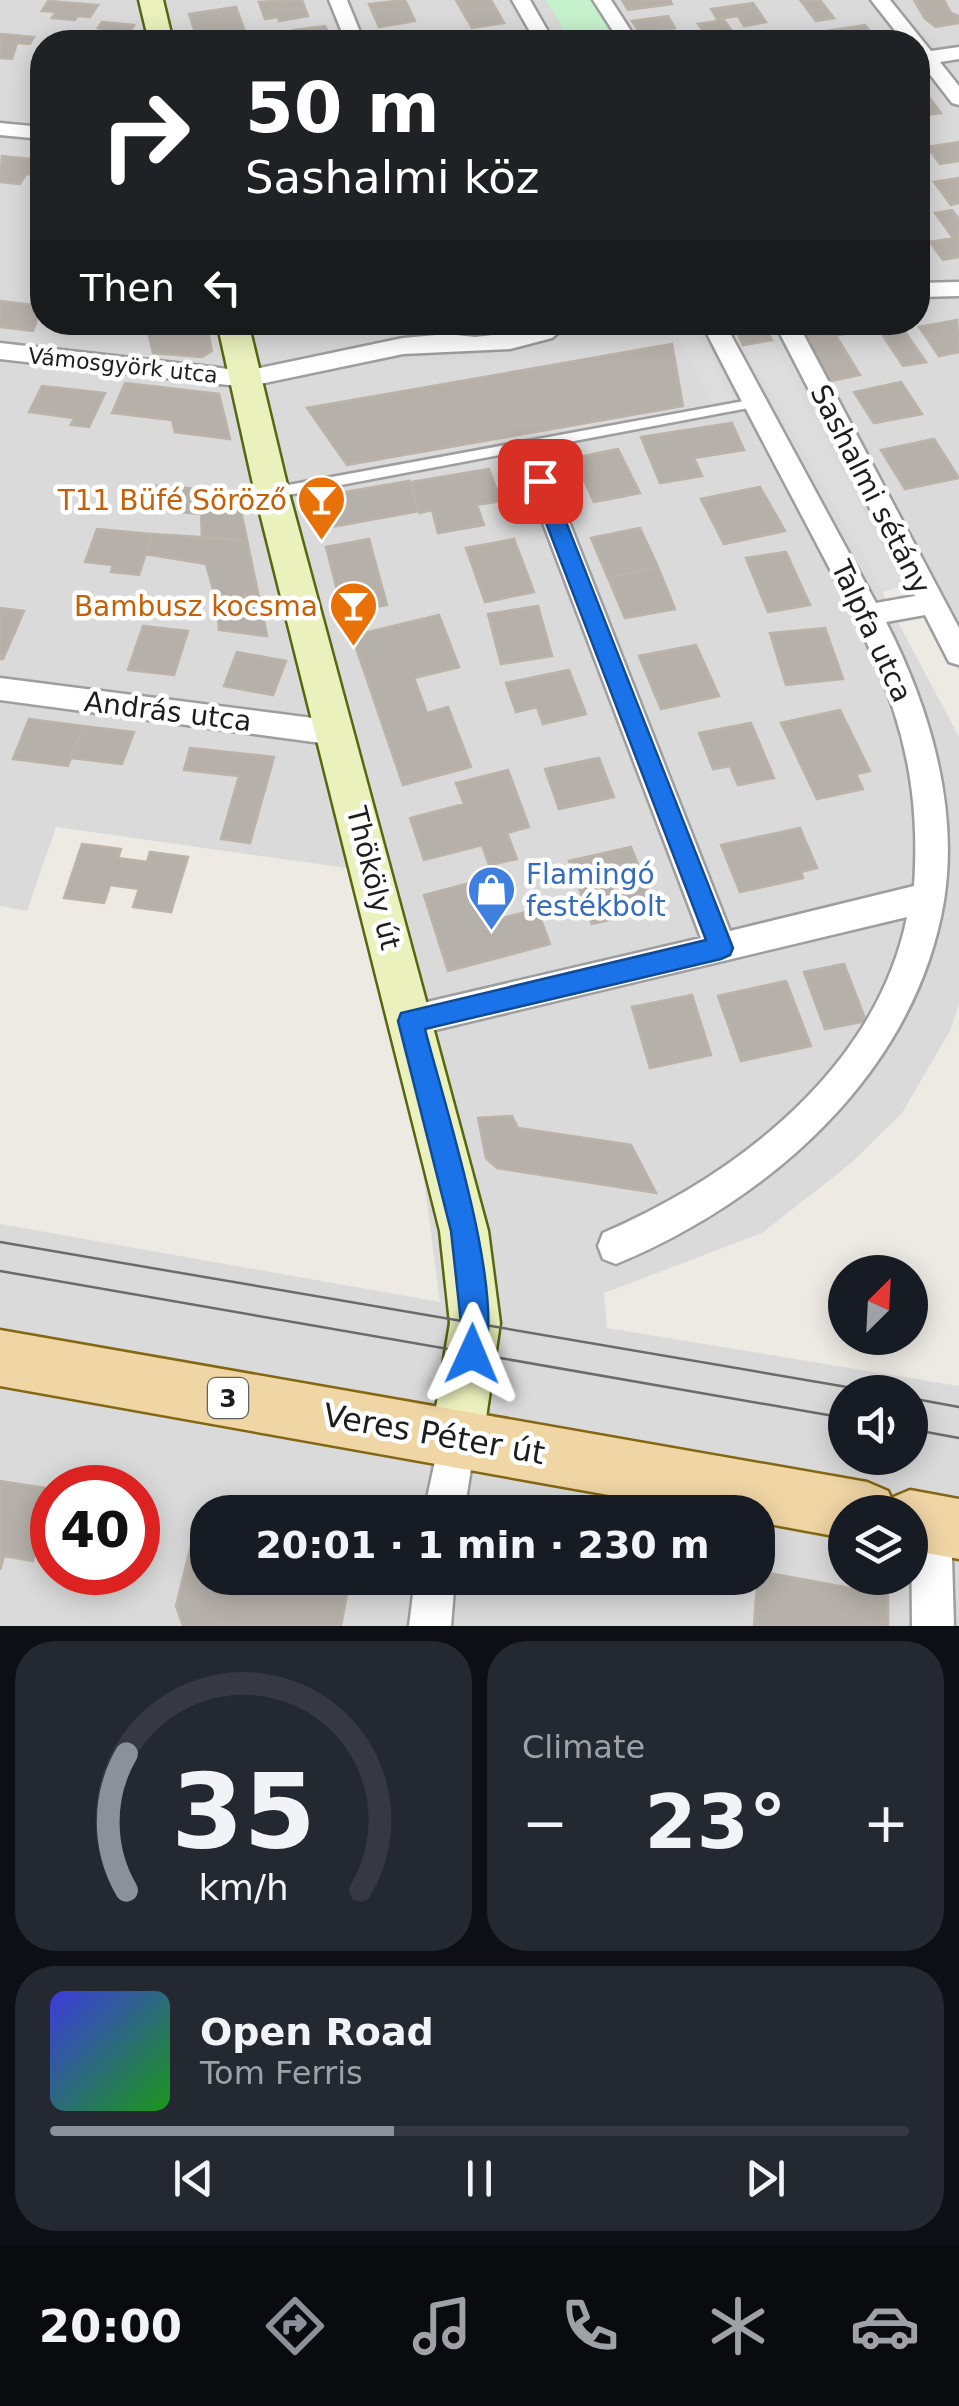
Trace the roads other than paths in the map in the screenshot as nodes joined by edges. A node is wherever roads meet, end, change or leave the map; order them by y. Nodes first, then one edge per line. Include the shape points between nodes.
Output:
1 (151, 0) edge
2 (338, 0) edge
3 (521, 0) edge
4 (602, 0) edge
5 (880, 0) edge
6 (158, 30) edge
7 (350, 30) edge
8 (538, 30) edge
9 (621, 30) edge
10 (903, 30) edge
11 (930, 51) edge
12 (959, 52) edge
13 (930, 64) edge
14 (959, 100) edge
15 (0, 129) edge
16 (30, 132) edge
17 (959, 288) edge
18 (930, 289) edge
19 (235, 335) edge
20 (534, 335) edge
21 (719, 335) edge
22 (793, 335) edge
23 (0, 351) edge
24 (246, 379) junction
25 (755, 403) junction
26 (540, 481) dead end
27 (272, 493) junction
28 (930, 604) junction
29 (868, 614) junction
30 (959, 654) edge
31 (0, 689) edge
32 (336, 733) junction
33 (930, 898) junction
34 (721, 948) junction
35 (410, 1021) junction
36 (616, 1246) dead end
37 (0, 1358) edge
38 (456, 1438) junction
39 (447, 1495) edge
40 (828, 1505) edge
41 (933, 1525) edge
42 (433, 1595) edge
43 (430, 1626) edge
44 (934, 1626) edge

1 - 6 street
2 - 7 street
3 - 8 street
4 - 9 street
5 - 10 street
11 - 12 street
13 - 14 street
15 - 16 street
17 - 18 street
19 - 24 street, Thököly út
20 - 24 street, Vámosgyörk utca via 475,346 403,346
21 - 25 street, Talpfa utca
22 - 28 street, Sashalmi sétány
23 - 24 street, Vámosgyörk utca
24 - 27 street, Thököly út
25 - 27 lane
25 - 29 street, Talpfa utca
26 - 34 street
27 - 32 street, Thököly út
28 - 29 street
28 - 30 street, Sashalmi sétány
29 - 33 street, Talpfa utca via 906,698 931,796
31 - 32 street, András utca
32 - 35 street, Thököly út
33 - 34 street
33 - 36 street, Talpfa utca via 888,1012 802,1126 720,1194
34 - 35 street
35 - 38 street, Thököly út via 464,1231 472,1293 472,1354
37 - 38 main road, Veres Péter út / 3
38 - 39 street
38 - 40 main road, Veres Péter út / 3
41 - 44 street
42 - 43 street

